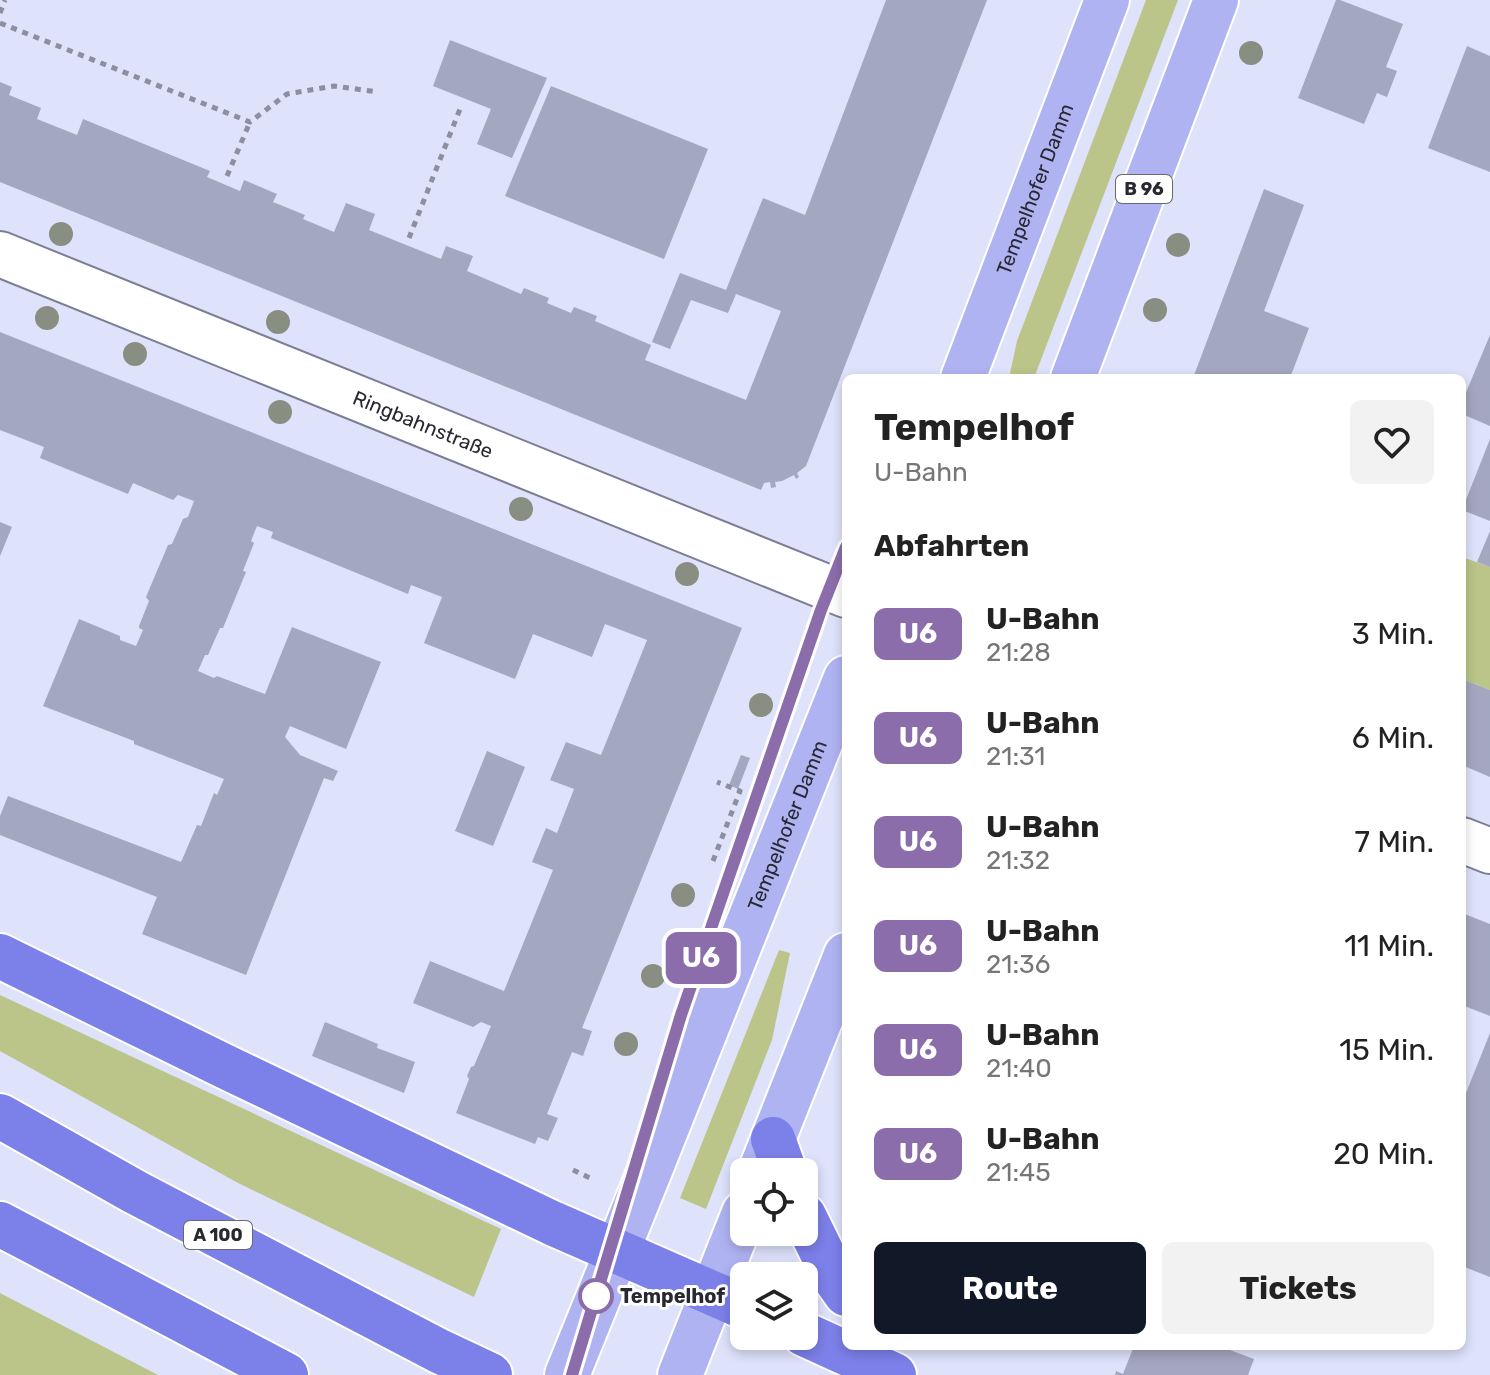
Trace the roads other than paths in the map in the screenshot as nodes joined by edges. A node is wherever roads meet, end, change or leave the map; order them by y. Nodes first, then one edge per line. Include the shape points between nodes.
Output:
1 (1107, 0) edge
2 (1216, 0) edge
3 (0, 254) edge
4 (965, 374) edge
5 (1075, 374) edge
6 (842, 593) edge
7 (842, 688) edge
8 (1466, 842) edge
9 (1490, 851) edge
10 (0, 956) edge
11 (842, 966) edge
12 (0, 1116) edge
13 (774, 1158) edge
14 (0, 1224) edge
15 (818, 1244) edge
16 (738, 1246) edge
17 (617, 1251) junction
18 (842, 1288) edge
19 (728, 1300) edge
20 (818, 1340) edge
21 (896, 1350) edge
22 (286, 1375) edge
23 (490, 1375) edge
24 (567, 1375) edge
25 (680, 1375) edge
26 (894, 1375) edge
27 (923, 1375) edge

1 - 4 main road, Tempelhofer Damm
2 - 5 main road, B 96
3 - 6 street, Ringbahnstraße
7 - 17 main road, Tempelhofer Damm
8 - 9 street
10 - 17 highway
11 - 13 main road
12 - 23 highway, A 100 via 135,1192
14 - 22 highway
15 - 18 highway
16 - 19 main road
17 - 19 highway
17 - 24 main road, Tempelhofer Damm
19 - 25 main road
20 - 26 highway
21 - 27 highway

